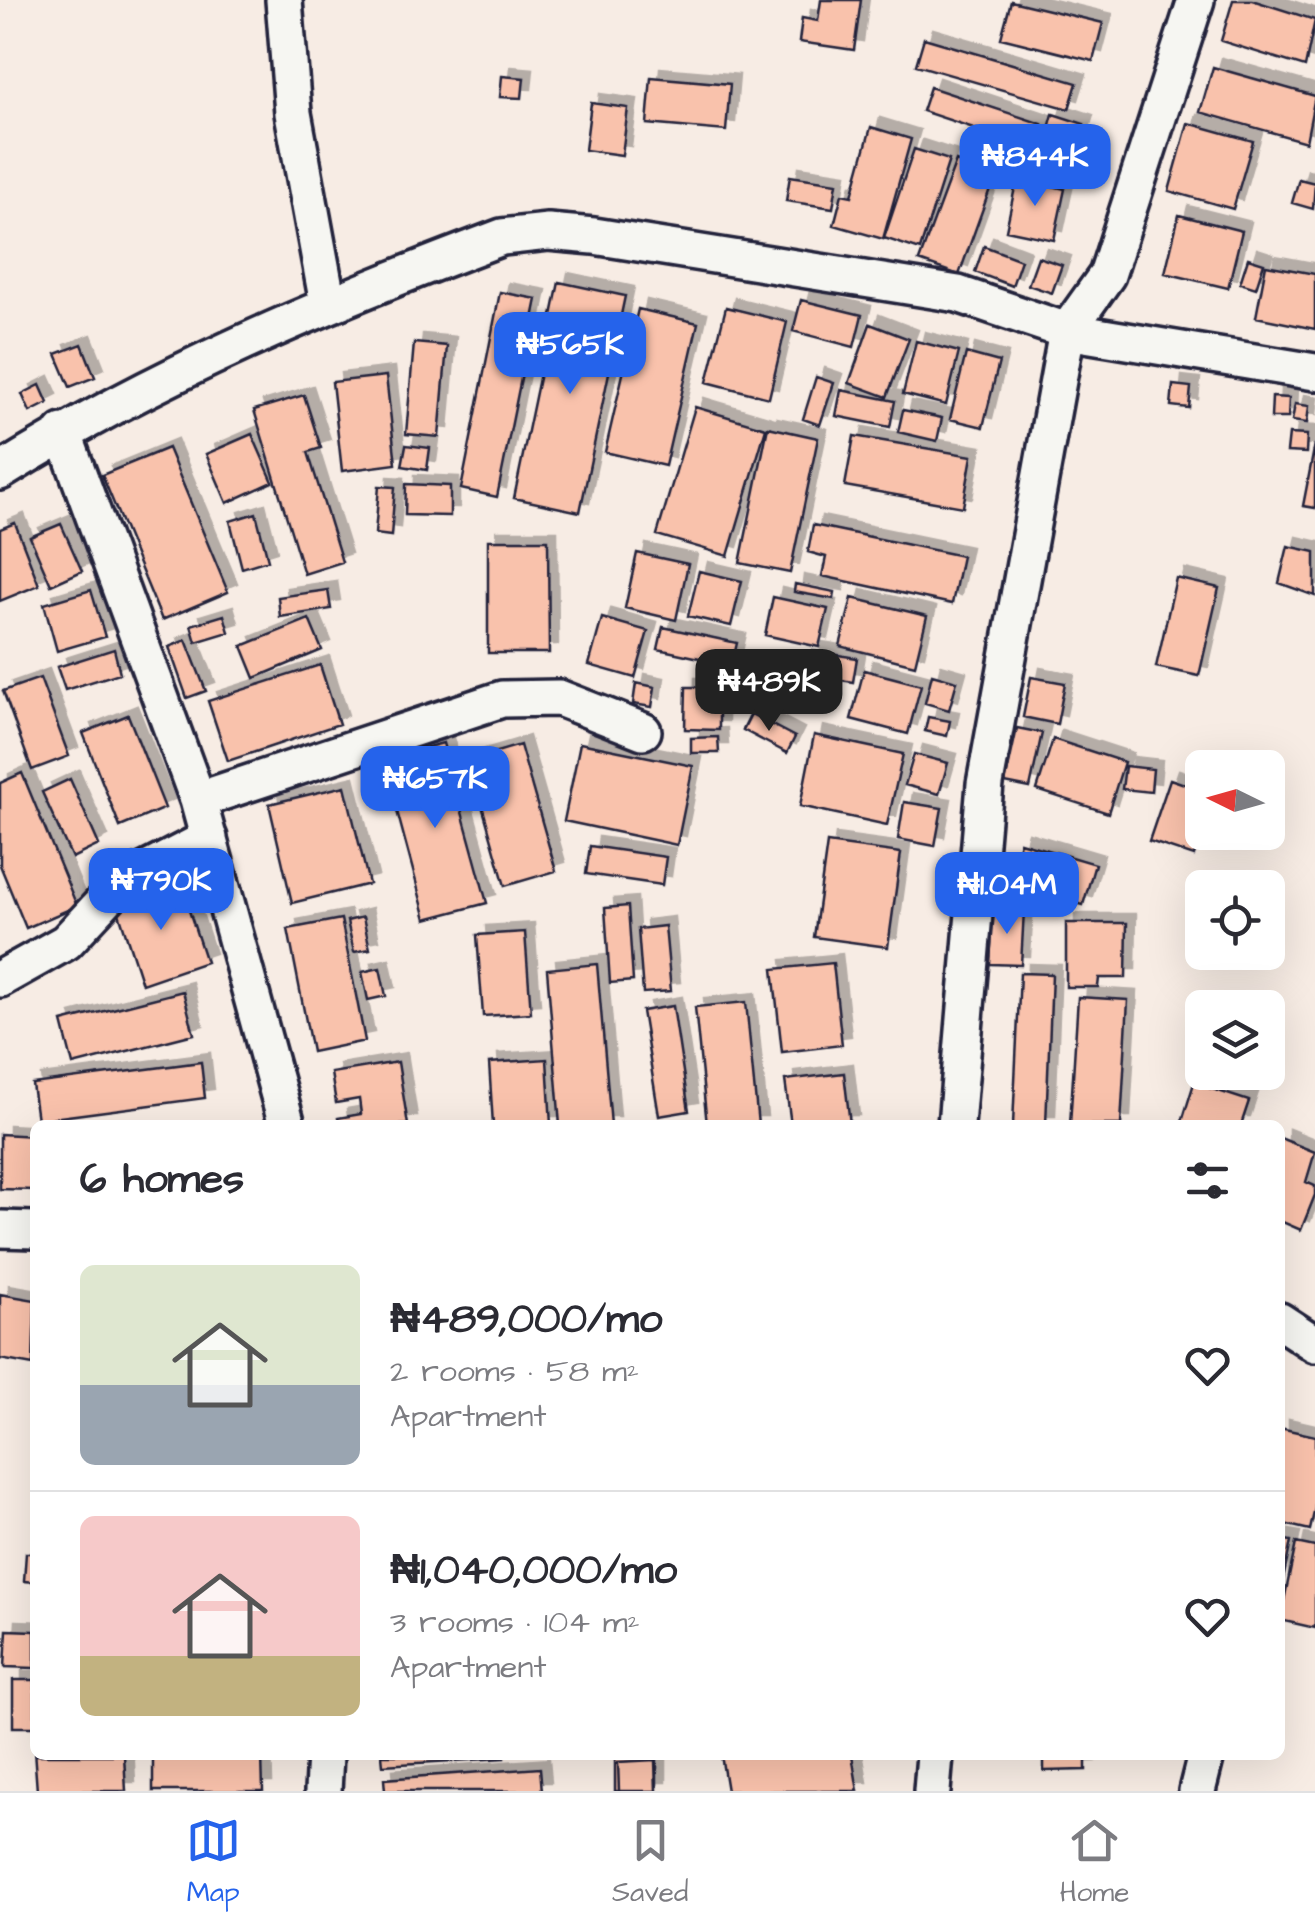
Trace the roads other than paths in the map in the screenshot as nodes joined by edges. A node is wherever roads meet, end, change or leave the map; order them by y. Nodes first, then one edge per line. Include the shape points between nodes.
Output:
1 (284, 0) edge
2 (1196, 0) edge
3 (328, 304) junction
4 (1067, 331) junction
5 (1315, 372) edge
6 (63, 432) junction
7 (0, 472) edge
8 (643, 730) dead end
9 (198, 800) junction
10 (208, 838) junction
11 (0, 979) edge
12 (286, 1120) edge
13 (956, 1120) edge
14 (0, 1229) edge
15 (30, 1230) edge
16 (1285, 1324) edge
17 (1315, 1344) edge
18 (325, 1760) edge
19 (935, 1760) edge
20 (1205, 1760) edge
21 (323, 1791) edge
22 (932, 1791) edge
23 (1197, 1791) edge

1 - 3 street via 293,113
2 - 4 street via 1107,275
3 - 4 street via 502,238 548,232 958,294
3 - 6 street via 206,357
4 - 5 street
4 - 13 street via 985,784
6 - 7 street
6 - 9 street
8 - 9 street via 560,698 502,700
9 - 10 street
10 - 11 street via 120,884 66,942
10 - 12 street
14 - 15 street
16 - 17 street
18 - 21 street
19 - 22 street
20 - 23 street

